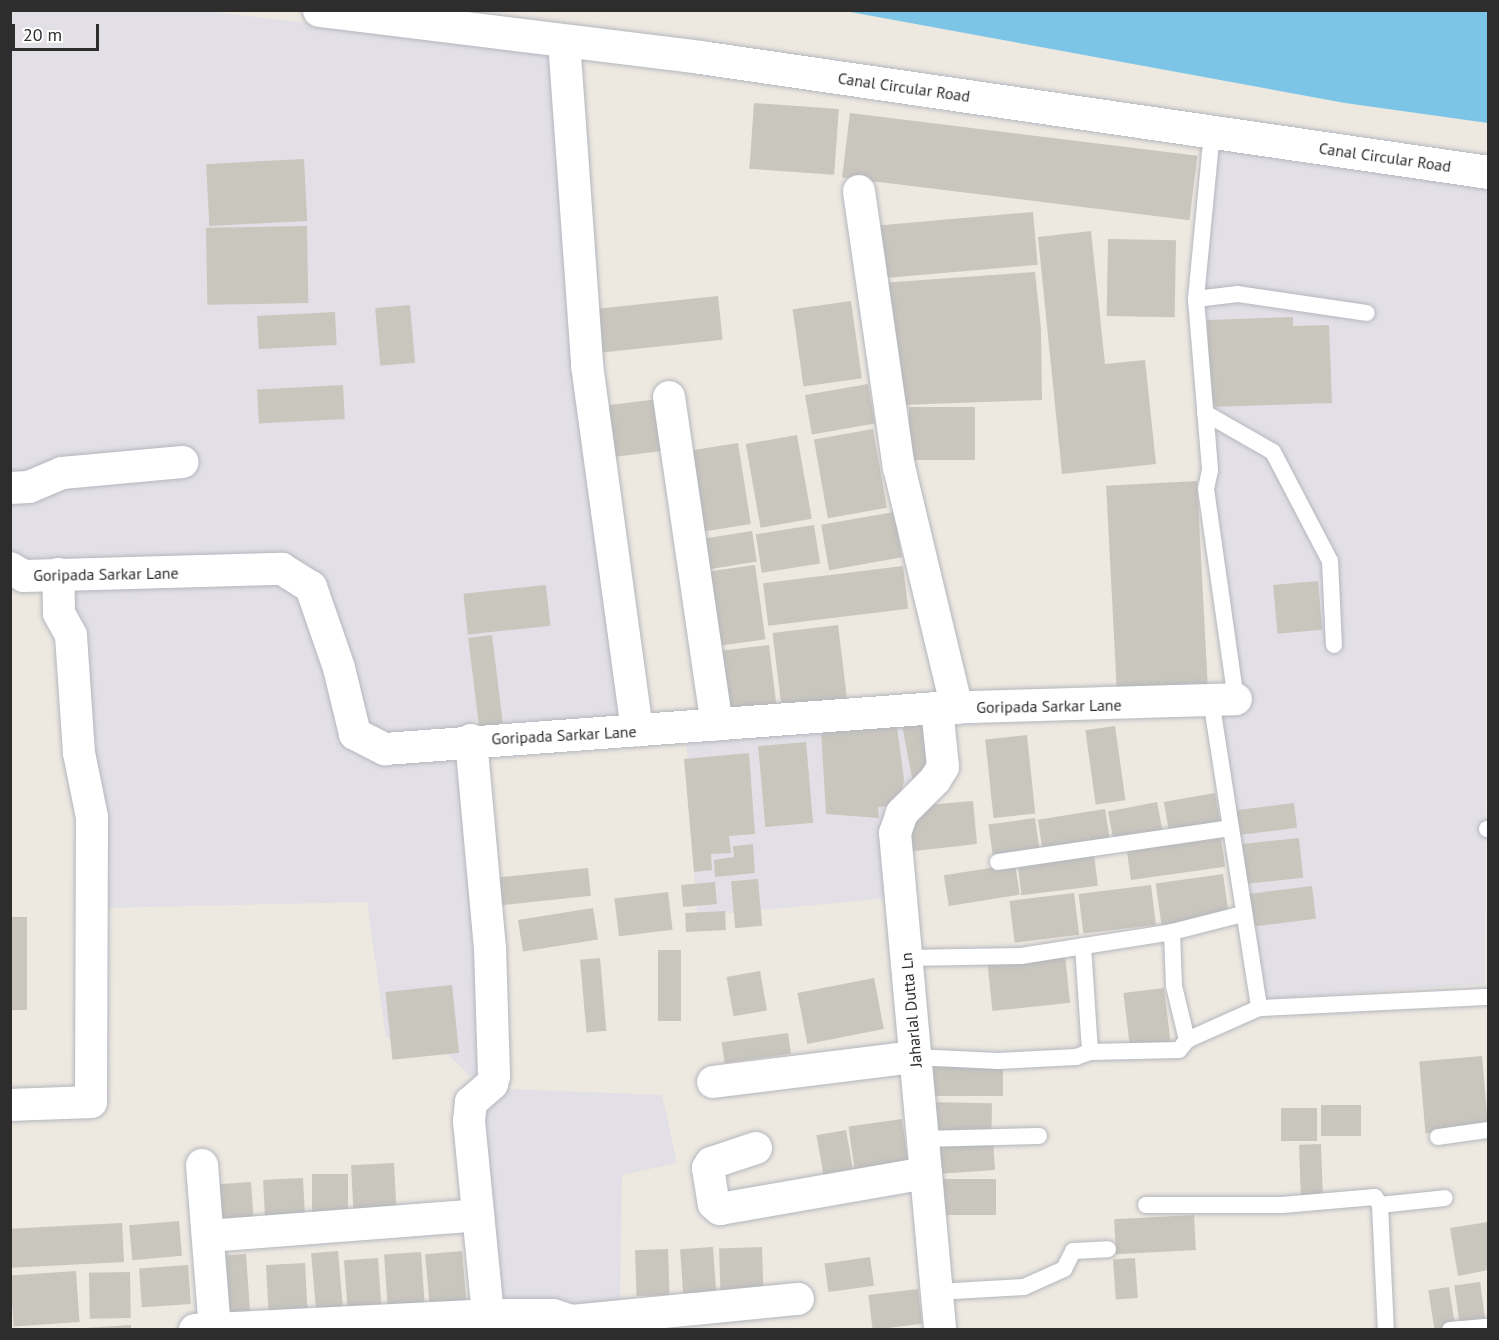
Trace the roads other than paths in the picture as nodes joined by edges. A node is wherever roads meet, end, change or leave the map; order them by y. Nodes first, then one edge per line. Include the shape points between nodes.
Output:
1 (319, 10) edge
2 (564, 41) junction
3 (1212, 132) junction
4 (1488, 172) edge
5 (859, 190) dead end
6 (1197, 299) junction
7 (1367, 313) dead end
8 (669, 397) dead end
9 (1205, 413) junction
10 (182, 462) dead end
11 (10, 488) edge
12 (10, 568) edge
13 (58, 574) junction
14 (1334, 645) dead end
15 (1223, 699) junction
16 (947, 708) junction
17 (717, 725) junction
18 (637, 730) junction
19 (471, 740) junction
20 (1231, 828) junction
21 (998, 862) dead end
22 (1243, 914) junction
23 (1172, 932) junction
24 (1083, 946) junction
25 (906, 958) junction
26 (1488, 997) edge
27 (1259, 1008) junction
28 (1187, 1040) junction
29 (1090, 1052) junction
30 (915, 1057) junction
31 (713, 1082) dead end
32 (10, 1106) edge
33 (1488, 1130) edge
34 (1039, 1136) dead end
35 (1438, 1137) dead end
36 (921, 1139) junction
37 (756, 1148) dead end
38 (202, 1165) dead end
39 (926, 1173) junction
40 (1445, 1198) dead end
41 (1146, 1205) dead end
42 (1380, 1205) junction
43 (478, 1215) junction
44 (208, 1236) junction
45 (1108, 1249) dead end
46 (936, 1292) junction
47 (798, 1299) dead end
48 (488, 1315) junction
49 (572, 1325) edge
50 (1488, 1326) edge
51 (205, 1329) edge
52 (940, 1329) edge
53 (1386, 1329) edge
54 (1450, 1329) edge

1 - 2 main road, Canal Circular Road
2 - 3 main road, Canal Circular Road
2 - 18 street via 587,365
3 - 4 main road, Canal Circular Road
3 - 6 lane
5 - 16 street, Jaharlal Dutta Ln via 899,467
6 - 7 lane via 1238,294
6 - 9 lane
8 - 17 street
9 - 14 lane via 1273,452 1330,561
9 - 15 lane via 1210,470 1206,489
10 - 11 street via 62,473 29,487
12 - 13 street, Goripada Sarkar Lane via 24,576
13 - 19 street, Goripada Sarkar Lane via 282,569 311,587 339,668 355,734 385,748
13 - 32 street via 59,613 71,634 79,753 92,817 92,1102
15 - 16 street, Goripada Sarkar Lane
15 - 20 lane
16 - 17 street, Goripada Sarkar Lane
16 - 25 street, Jaharlal Dutta Ln via 943,767 902,813 895,833
17 - 18 street, Goripada Sarkar Lane
18 - 19 street, Goripada Sarkar Lane
19 - 43 street via 490,948 494,1076 492,1084 471,1102
20 - 21 lane
20 - 22 lane
22 - 23 lane
22 - 27 lane
23 - 24 lane
23 - 28 lane via 1174,986
24 - 25 lane via 1021,956
24 - 29 lane
25 - 30 street, Jaharlal Dutta Ln
26 - 27 lane
27 - 28 lane
28 - 29 lane via 1179,1050
29 - 30 lane via 1076,1057 998,1061
30 - 31 street
30 - 36 street, Jaharlal Dutta Ln
33 - 35 lane
34 - 36 lane
36 - 39 street, Jaharlal Dutta Ln
37 - 39 street via 711,1163 708,1168 714,1204 720,1209
38 - 44 street
39 - 46 street, Jaharlal Dutta Ln
40 - 42 lane
41 - 42 lane via 1282,1205 1375,1197
42 - 53 lane
43 - 44 street
43 - 48 street
44 - 51 street
45 - 46 lane via 1073,1251 1064,1269 1024,1287
46 - 52 street, Jaharlal Dutta Ln
47 - 49 street
48 - 49 street via 553,1315
48 - 51 street
50 - 54 lane

